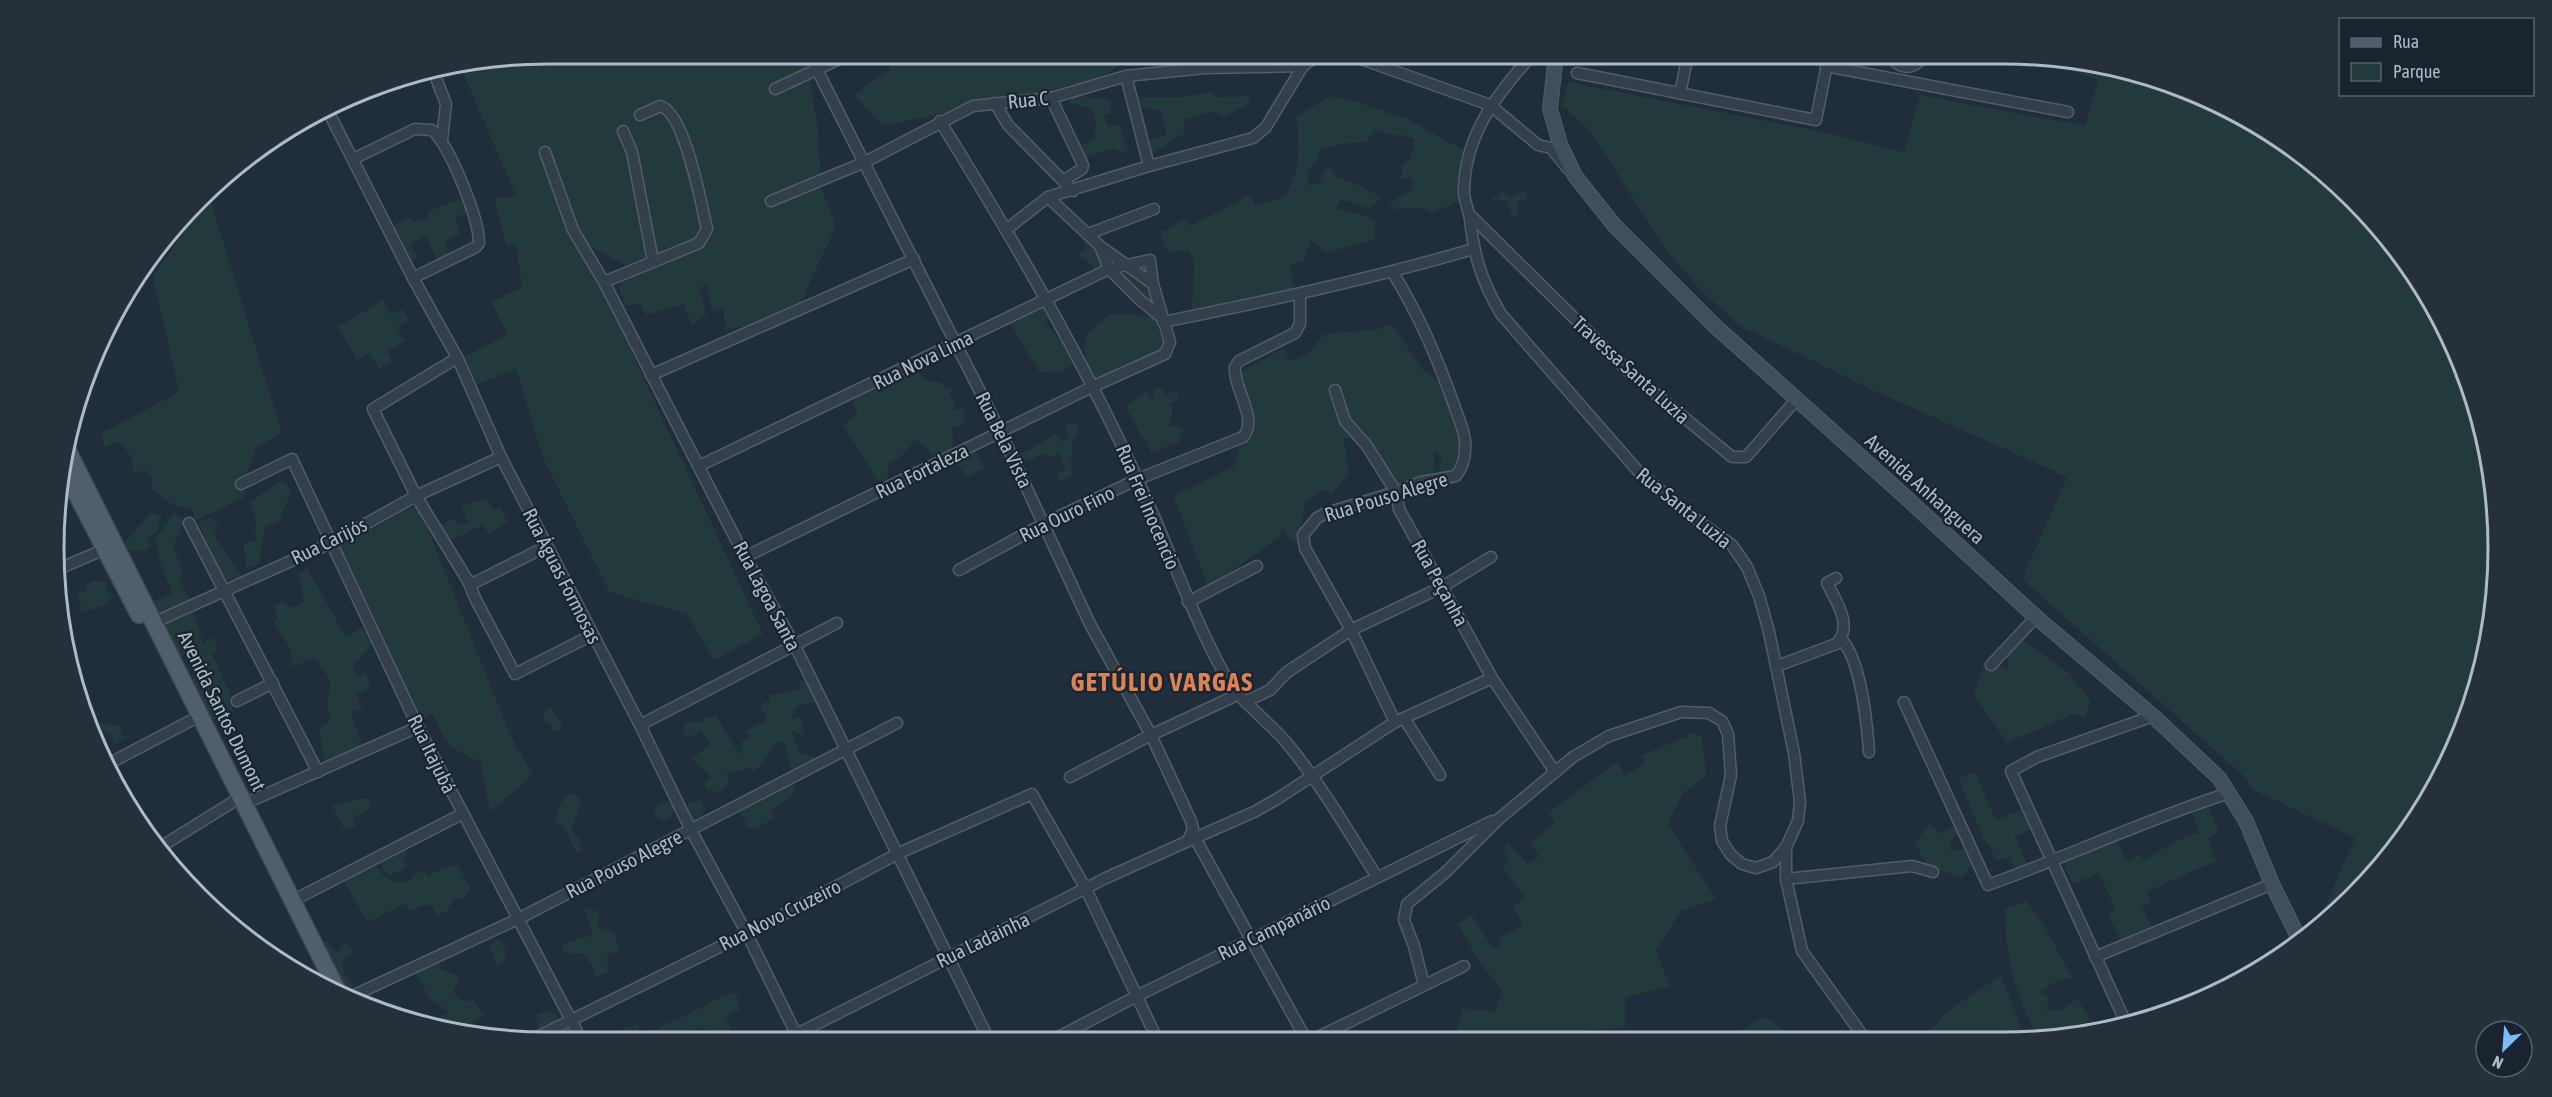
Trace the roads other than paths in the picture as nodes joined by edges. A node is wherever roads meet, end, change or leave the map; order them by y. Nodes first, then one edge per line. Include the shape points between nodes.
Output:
1 (814, 64) edge
2 (831, 64) edge
3 (1206, 64) edge
4 (1306, 64) edge
5 (1375, 64) edge
6 (1525, 64) edge
7 (1555, 64) edge
8 (1686, 64) edge
9 (1898, 64) edge
10 (1918, 64) edge
11 (1303, 66) junction
12 (1826, 66) joint
13 (1902, 66) junction
14 (1206, 68) junction
15 (817, 71) junction
16 (1577, 73) dead end
17 (1126, 76) junction
18 (436, 78) dead end
19 (1899, 80) junction
20 (775, 89) dead end
21 (1680, 94) junction
22 (1051, 98) junction
23 (995, 103) junction
24 (1490, 105) junction
25 (2068, 111) dead end
26 (640, 114) dead end
27 (331, 116) edge
28 (940, 122) junction
29 (623, 131) dead end
30 (442, 140) junction
31 (545, 152) dead end
32 (353, 159) junction
33 (865, 162) junction
34 (1149, 166) junction
35 (1575, 176) junction
36 (1064, 180) junction
37 (1073, 191) junction
38 (1048, 197) junction
39 (771, 201) dead end
40 (1154, 209) dead end
41 (1470, 215) junction
42 (1007, 229) junction
43 (1088, 234) junction
44 (1100, 246) junction
45 (1473, 249) junction
46 (914, 259) junction
47 (1148, 259) joint
48 (654, 261) junction
49 (1126, 264) junction
50 (1109, 269) junction
51 (1393, 273) junction
52 (413, 278) junction
53 (604, 282) junction
54 (1153, 284) junction
55 (1300, 295) junction
56 (1045, 299) junction
57 (1162, 320) junction
58 (956, 345) junction
59 (452, 362) dead end
60 (651, 375) junction
61 (1092, 387) junction
62 (1335, 390) dead end
63 (1796, 400) junction
64 (1001, 433) junction
65 (501, 457) junction
66 (73, 462) edge
67 (699, 466) junction
68 (1138, 479) junction
69 (70, 481) edge
70 (241, 484) dead end
71 (1396, 492) junction
72 (416, 496) junction
73 (189, 523) dead end
74 (1045, 523) junction
75 (331, 543) junction
76 (547, 546) junction
77 (111, 547) junction
78 (745, 557) junction
79 (1491, 557) dead end
80 (65, 566) edge
81 (1257, 566) dead end
82 (959, 570) dead end
83 (1836, 578) dead end
84 (468, 581) junction
85 (1442, 587) junction
86 (224, 591) junction
87 (1188, 602) junction
88 (2036, 617) junction
89 (155, 622) junction
90 (837, 622) dead end
91 (1351, 630) junction
92 (592, 635) junction
93 (1841, 639) junction
94 (794, 644) junction
95 (1991, 665) dead end
96 (1777, 666) junction
97 (1492, 678) junction
98 (273, 683) junction
99 (1241, 699) junction
100 (237, 701) dead end
101 (1904, 702) dead end
102 (2153, 716) junction
103 (192, 720) junction
104 (1400, 720) junction
105 (897, 723) dead end
106 (640, 725) junction
107 (418, 726) junction
108 (1151, 735) junction
109 (846, 752) junction
110 (1869, 752) dead end
111 (113, 761) edge
112 (318, 772) junction
113 (1555, 772) junction
114 (1440, 775) dead end
115 (1312, 776) junction
116 (1070, 777) dead end
117 (2229, 793) junction
118 (239, 801) junction
119 (462, 814) junction
120 (1500, 818) junction
121 (691, 830) junction
122 (1192, 836) junction
123 (166, 844) edge
124 (1786, 847) junction
125 (897, 854) junction
126 (2052, 862) junction
127 (1933, 872) dead end
128 (1377, 877) junction
129 (1786, 879) junction
130 (2272, 884) junction
131 (1086, 889) junction
132 (292, 901) junction
133 (520, 918) junction
134 (2296, 933) edge
135 (747, 934) junction
136 (1250, 940) junction
137 (2095, 957) junction
138 (947, 958) junction
139 (1464, 966) dead end
140 (316, 974) edge
141 (333, 983) edge
142 (1425, 985) junction
143 (358, 994) edge
144 (1135, 997) junction
145 (2123, 1017) edge
146 (571, 1020) junction
147 (547, 1032) edge
148 (578, 1032) edge
149 (795, 1032) edge
150 (809, 1032) edge
151 (985, 1032) edge
152 (1068, 1032) edge
153 (1153, 1032) edge
154 (1303, 1032) edge
155 (1327, 1032) edge
156 (1860, 1032) edge

1 - 15 street, Rua Bela Vista
2 - 15 street
3 - 14 street
4 - 11 street
5 - 24 street
6 - 24 street, Rua Santa Luzia
7 - 35 street, Avenida Anhanguera via 1550,109
8 - 21 street
9 - 13 street
10 - 13 street
11 - 14 street, Rua C
11 - 34 street via 1261,134
12 - 19 street
12 - 21 street via 1816,120
13 - 19 street
14 - 17 street, Rua C
15 - 20 street
15 - 33 street, Rua Bela Vista
16 - 21 street
17 - 22 street, Rua C
17 - 34 street
18 - 30 street via 446,104
19 - 25 street
22 - 23 street, Rua C
22 - 36 street via 1083,165
23 - 28 street, Rua C via 973,106
23 - 36 street via 1008,125
24 - 35 street via 1538,145 1551,148
24 - 41 street, Rua Santa Luzia via 1468,157 1464,193
26 - 48 street via 660,106 667,108 685,142 707,229 699,243
27 - 32 street, Rua Águas Formosas
28 - 33 street, Rua C
28 - 42 street, Rua Frei Inocencio
29 - 48 street via 632,152
30 - 32 street via 429,129 415,129
30 - 52 street via 467,196 479,245
31 - 53 street, Rua Lagoa Santa via 573,230
32 - 52 street, Rua Águas Formosas
33 - 39 street, Rua C
33 - 46 street, Rua Bela Vista
34 - 37 street
35 - 63 street, Avenida Anhanguera via 1614,225
36 - 37 street
37 - 38 street
38 - 42 street
38 - 43 street
40 - 43 street
41 - 45 street, Rua Santa Luzia
41 - 63 street, Travessa Santa Luzia via 1628,371 1732,457 1746,457
42 - 56 street, Rua Frei Inocencio
43 - 44 street
44 - 49 street
44 - 50 street
45 - 51 street
45 - 96 street, Rua Santa Luzia via 1501,315 1615,447 1652,485 1732,545 1760,596
46 - 58 street, Rua Bela Vista
46 - 60 street
47 - 49 street, Rua Nova Lima
47 - 54 street, Rua Fortaleza
48 - 53 street
49 - 50 street, Rua Nova Lima
49 - 54 street
50 - 56 street, Rua Nova Lima
50 - 57 street
51 - 55 street
51 - 71 street, Rua Pouso Alegre via 1421,320 1464,433 1466,448 1456,476 1428,480
52 - 65 street, Rua Águas Formosas via 458,359
53 - 60 street, Rua Lagoa Santa
54 - 57 street, Rua Fortaleza
55 - 57 street
55 - 68 street, Rua Ouro Fino via 1298,329 1239,361 1235,367 1248,422 1243,437
56 - 58 street, Rua Nova Lima
56 - 61 street, Rua Frei Inocencio
57 - 61 street, Rua Fortaleza via 1170,342 1165,354
58 - 64 street, Rua Bela Vista
58 - 67 street, Rua Nova Lima
59 - 72 street via 373,409
60 - 67 street, Rua Lagoa Santa
61 - 64 street, Rua Fortaleza
61 - 68 street, Rua Frei Inocencio
62 - 71 street, Rua Peçanha via 1345,422 1367,446
63 - 88 street, Avenida Anhanguera
64 - 74 street, Rua Bela Vista
64 - 78 street, Rua Fortaleza
65 - 72 street, Rua Carijós
65 - 76 street, Rua Águas Formosas
66 - 77 main road, Avenida Santos Dumont
67 - 78 street, Rua Lagoa Santa
68 - 74 street, Rua Ouro Fino
68 - 87 street, Rua Frei Inocencio
69 - 77 main road, Avenida Santos Dumont
70 - 75 street, Rua Itajubá via 292,459
71 - 85 street, Rua Peçanha via 1399,509
71 - 91 street, Rua Pouso Alegre via 1326,513 1304,536 1305,548
72 - 75 street, Rua Carijós
72 - 84 street
73 - 86 street
74 - 82 street, Rua Ouro Fino
74 - 108 street, Rua Bela Vista via 1090,624
75 - 86 street, Rua Carijós
75 - 107 street, Rua Itajubá
76 - 84 street via 474,582
76 - 92 street, Rua Águas Formosas
77 - 80 street
77 - 89 main road, Avenida Santos Dumont
77 - 103 main road, Avenida Santos Dumont
78 - 94 street, Rua Lagoa Santa
79 - 85 street
81 - 87 street
83 - 93 street via 1827,583 1844,621
84 - 92 street via 515,674
85 - 91 street
85 - 97 street, Rua Peçanha
86 - 89 street, Rua Carijós
86 - 98 street
87 - 99 street, Rua Frei Inocencio via 1223,673
88 - 95 street
88 - 102 street, Avenida Anhanguera
89 - 118 main road, Avenida Santos Dumont
90 - 94 street
91 - 99 street via 1287,672 1270,690
91 - 104 street, Rua Pouso Alegre
92 - 106 street, Rua Águas Formosas
93 - 96 street
93 - 110 street via 1848,647 1862,694
94 - 106 street
94 - 109 street, Rua Lagoa Santa
96 - 124 street, Rua Santa Luzia via 1800,802 1798,821
97 - 104 street, Rua Ladainha
97 - 113 street, Rua Peçanha
98 - 100 street
98 - 112 street
99 - 108 street
99 - 115 street, Rua Frei Inocencio via 1285,741
101 - 126 street via 1988,885
102 - 117 street, Avenida Anhanguera via 2219,778
102 - 126 street via 2037,757 2011,771
103 - 111 street
103 - 118 main road, Avenida Santos Dumont
104 - 114 street, Rua Pouso Alegre
104 - 115 street, Rua Ladainha
105 - 109 street, Rua Pouso Alegre
106 - 121 street, Rua Águas Formosas
107 - 112 street
107 - 119 street, Rua Itajubá
108 - 116 street
108 - 122 street, Rua Bela Vista via 1188,812
109 - 121 street, Rua Pouso Alegre
109 - 125 street, Rua Lagoa Santa
112 - 118 street
113 - 120 street, Rua Campanário
113 - 124 street, Rua Campanário via 1609,736 1681,712 1709,713 1722,721 1730,745 1731,775 1720,826 1722,841 1742,864 1756,868 1773,862
115 - 122 street, Rua Ladainha via 1254,812
115 - 128 street, Rua Frei Inocencio
117 - 126 street via 2178,809
117 - 130 street, Avenida Anhanguera via 2246,821
118 - 123 street
118 - 132 main road, Avenida Santos Dumont
118 - 140 main road, Avenida Santos Dumont
119 - 132 street
119 - 133 street, Rua Itajubá
120 - 128 street, Rua Campanário
120 - 142 street, Rua Campanário via 1407,904 1404,920
121 - 133 street, Rua Pouso Alegre
121 - 135 street, Rua Águas Formosas
122 - 131 street, Rua Ladainha
122 - 136 street, Rua Bela Vista
124 - 129 street, Rua Santa Luzia
125 - 131 street, Rua Novo Cruzeiro via 1032,794
125 - 135 street, Rua Novo Cruzeiro
125 - 138 street, Rua Lagoa Santa
126 - 137 street
127 - 129 street via 1912,866
128 - 136 street, Rua Campanário
129 - 156 street, Rua Santa Luzia via 1804,957
130 - 134 street, Avenida Anhanguera
130 - 137 street
131 - 138 street, Rua Ladainha
131 - 144 street
132 - 141 main road, Avenida Santos Dumont
133 - 143 street, Rua Pouso Alegre
133 - 146 street, Rua Itajubá
135 - 146 street, Rua Novo Cruzeiro
135 - 149 street, Rua Águas Formosas
136 - 144 street, Rua Campanário
136 - 154 street, Rua Bela Vista
137 - 145 street
138 - 150 street, Rua Ladainha
138 - 151 street, Rua Lagoa Santa
139 - 142 street
142 - 155 street
144 - 152 street, Rua Campanário
144 - 153 street
146 - 147 street, Rua Novo Cruzeiro
146 - 148 street, Rua Itajubá

